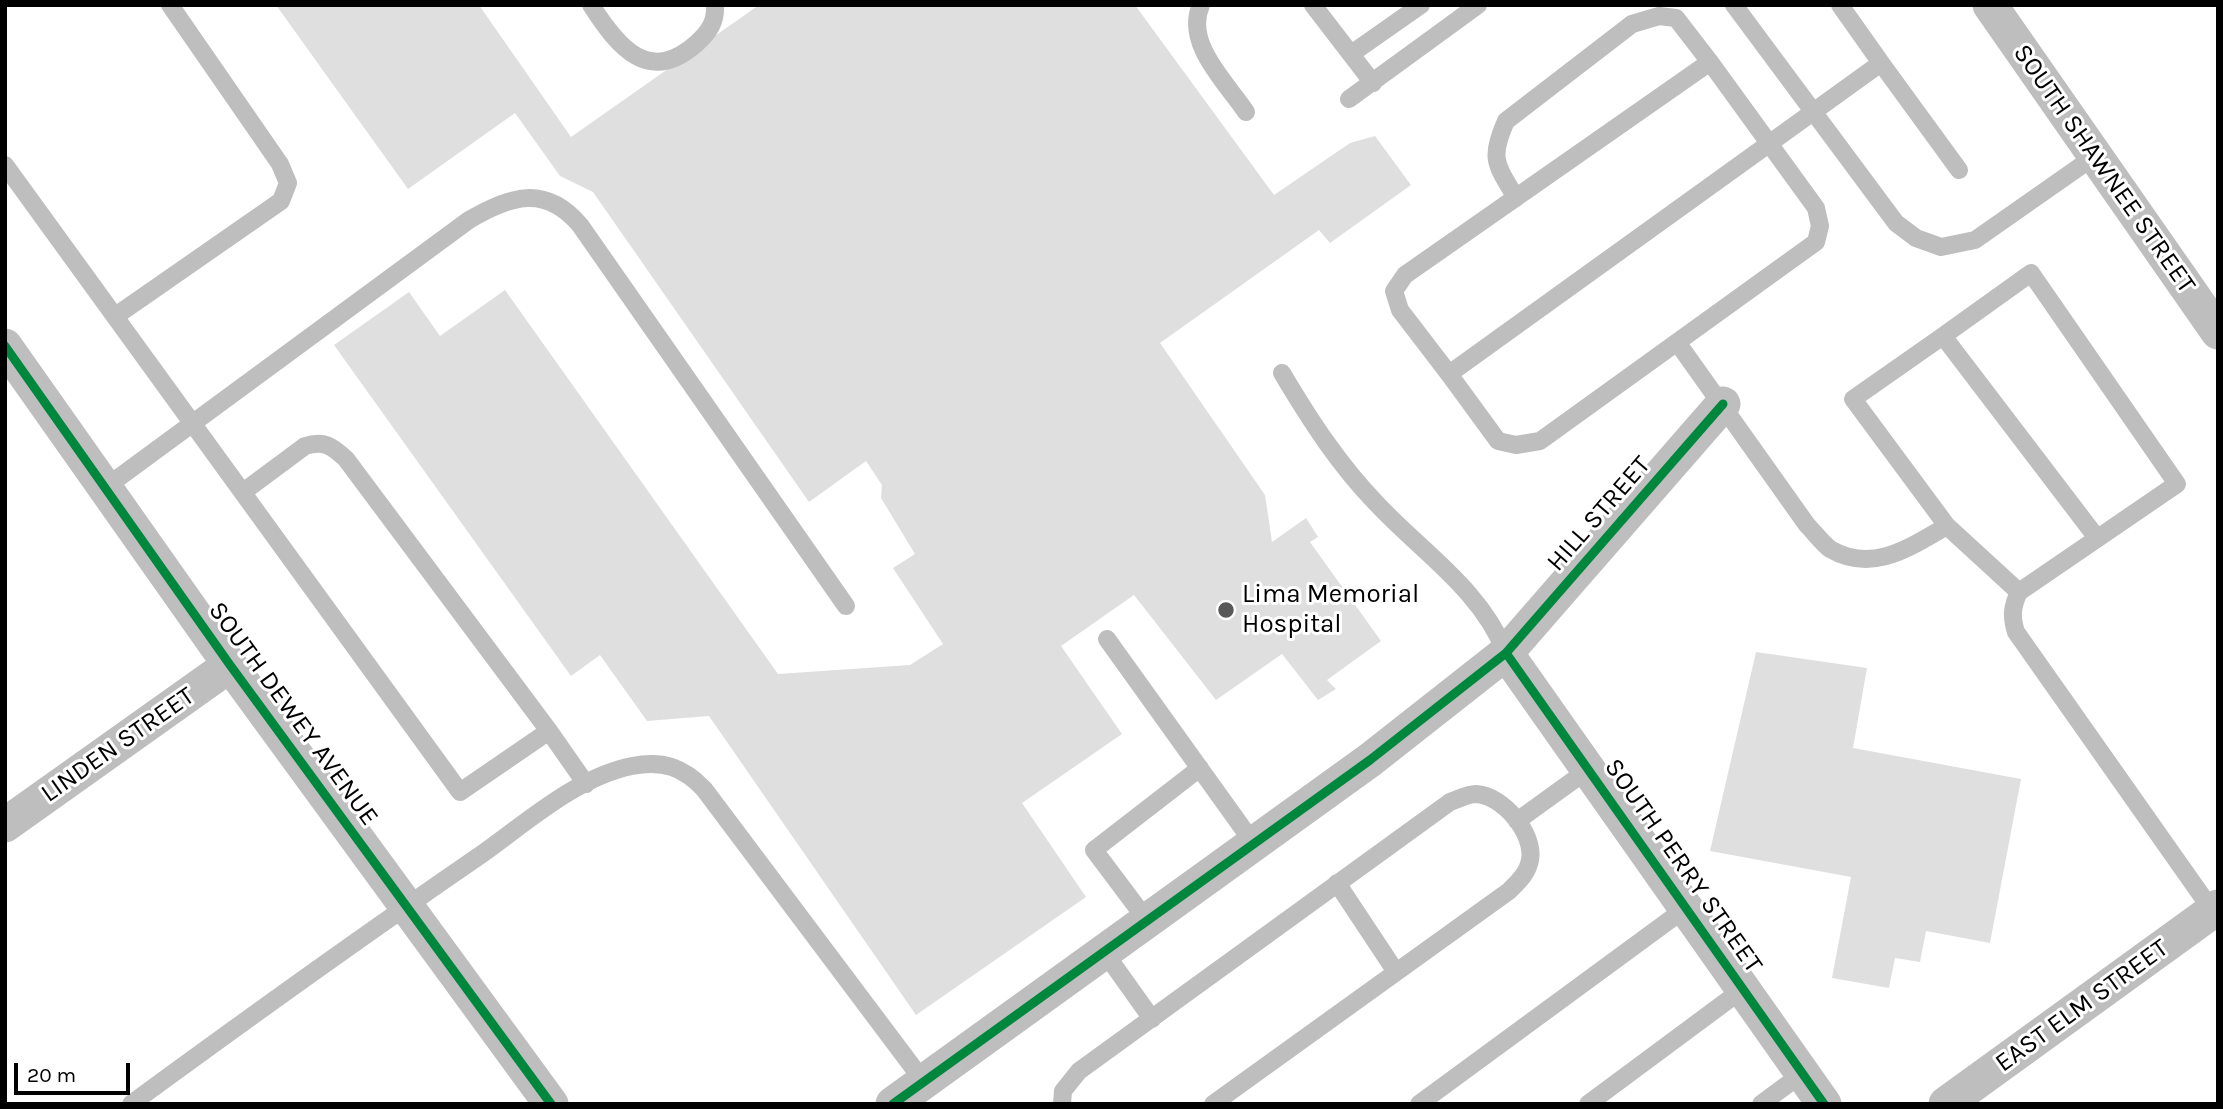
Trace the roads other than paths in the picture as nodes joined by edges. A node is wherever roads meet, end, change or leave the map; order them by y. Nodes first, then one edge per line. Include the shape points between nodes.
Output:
1 (170, 5) edge
2 (591, 5) edge
3 (715, 5) edge
4 (1201, 5) edge
5 (1313, 5) edge
6 (1421, 5) edge
7 (1478, 5) edge
8 (1734, 5) edge
9 (1840, 5) edge
10 (1990, 5) edge
11 (1351, 54) junction
12 (1710, 62) junction
13 (1881, 63) junction
14 (1373, 82) junction
15 (1349, 99) dead end
16 (1246, 112) dead end
17 (1814, 113) junction
18 (1770, 143) junction
19 (2095, 156) junction
20 (5, 165) edge
21 (1959, 170) dead end
22 (1516, 198) junction
23 (117, 315) junction
24 (2218, 332) edge
25 (1943, 336) junction
26 (1677, 342) junction
27 (5, 346) edge
28 (1282, 373) dead end
29 (1449, 374) junction
30 (1723, 404) junction
31 (192, 421) junction
32 (106, 487) junction
33 (243, 492) junction
34 (1947, 526) junction
35 (2096, 538) junction
36 (2019, 592) junction
37 (846, 606) dead end
38 (1107, 639) dead end
39 (1506, 653) junction
40 (230, 665) junction
41 (549, 731) junction
42 (1200, 768) junction
43 (1589, 769) junction
44 (586, 784) junction
45 (1517, 821) junction
46 (5, 825) edge
47 (1254, 844) junction
48 (1337, 883) junction
49 (406, 906) junction
50 (1686, 908) junction
51 (2216, 913) edge
52 (1148, 922) junction
53 (1105, 953) junction
54 (1396, 972) junction
55 (1743, 989) junction
56 (1152, 1019) junction
57 (1802, 1073) junction
58 (931, 1093) edge
59 (131, 1104) edge
60 (551, 1104) edge
61 (893, 1104) edge
62 (1062, 1104) edge
63 (1213, 1104) edge
64 (1419, 1104) edge
65 (1588, 1104) edge
66 (1761, 1104) edge
67 (1824, 1104) edge
68 (1946, 1104) edge

1 - 23 lane via 280,164 288,183 281,201
2 - 3 lane via 623,49 653,63 680,56 697,43 711,27
4 - 16 lane via 1196,17 1199,40
5 - 11 lane
6 - 11 lane
7 - 14 lane
8 - 17 lane
9 - 13 lane
10 - 19 street, SOUTH SHAWNEE STREET
11 - 14 lane
12 - 18 lane
12 - 22 lane
12 - 22 lane via 1676,18 1659,16 1632,24 1506,121 1497,141 1496,163
13 - 17 lane
13 - 21 lane
14 - 15 lane
17 - 18 lane
17 - 19 lane via 1896,223 1941,247 1975,240
18 - 26 lane via 1816,208 1820,226 1816,242
18 - 29 lane
19 - 24 street, SOUTH SHAWNEE STREET
20 - 23 lane
22 - 29 lane via 1405,275 1394,291 1400,310
23 - 31 lane
25 - 34 lane via 1853,399
25 - 35 lane
25 - 35 lane via 2031,273 2177,484
26 - 29 lane via 1540,441 1497,441
26 - 30 lane
27 - 32 street, SOUTH DEWEY AVENUE
28 - 39 lane via 1357,483 1469,591 1497,631
30 - 34 lane via 1807,525 1830,548 1869,561 1895,555
30 - 39 street, HILL STREET
31 - 32 lane
31 - 33 lane
31 - 37 lane via 469,220 512,199 549,200 580,225
32 - 40 street, SOUTH DEWEY AVENUE
33 - 41 lane via 305,446 331,445
33 - 41 lane via 460,792
34 - 36 lane
35 - 36 lane
36 - 51 lane via 2012,606 2016,632
38 - 42 lane
39 - 43 street, SOUTH PERRY STREET
39 - 47 street, HILL STREET
40 - 46 street, LINDEN STREET
40 - 49 street, SOUTH DEWEY AVENUE
41 - 44 lane
42 - 47 lane
42 - 52 lane via 1094,850
43 - 45 lane
43 - 50 street, SOUTH PERRY STREET
44 - 49 lane
44 - 58 lane via 606,774 655,763 690,775
45 - 48 lane via 1496,798 1474,793 1450,802
45 - 54 lane via 1531,859 1523,876 1509,891
47 - 52 street, HILL STREET
48 - 54 lane
48 - 56 lane
49 - 59 lane
49 - 60 street, SOUTH DEWEY AVENUE
50 - 55 street, SOUTH PERRY STREET
50 - 64 lane
51 - 68 street, EAST ELM STREET
52 - 53 street, HILL STREET
53 - 56 lane
53 - 58 street, HILL STREET
54 - 63 lane
55 - 57 street, SOUTH PERRY STREET
55 - 65 lane
56 - 62 lane via 1079,1071 1063,1091
57 - 66 lane
57 - 67 street, SOUTH PERRY STREET
58 - 61 street

